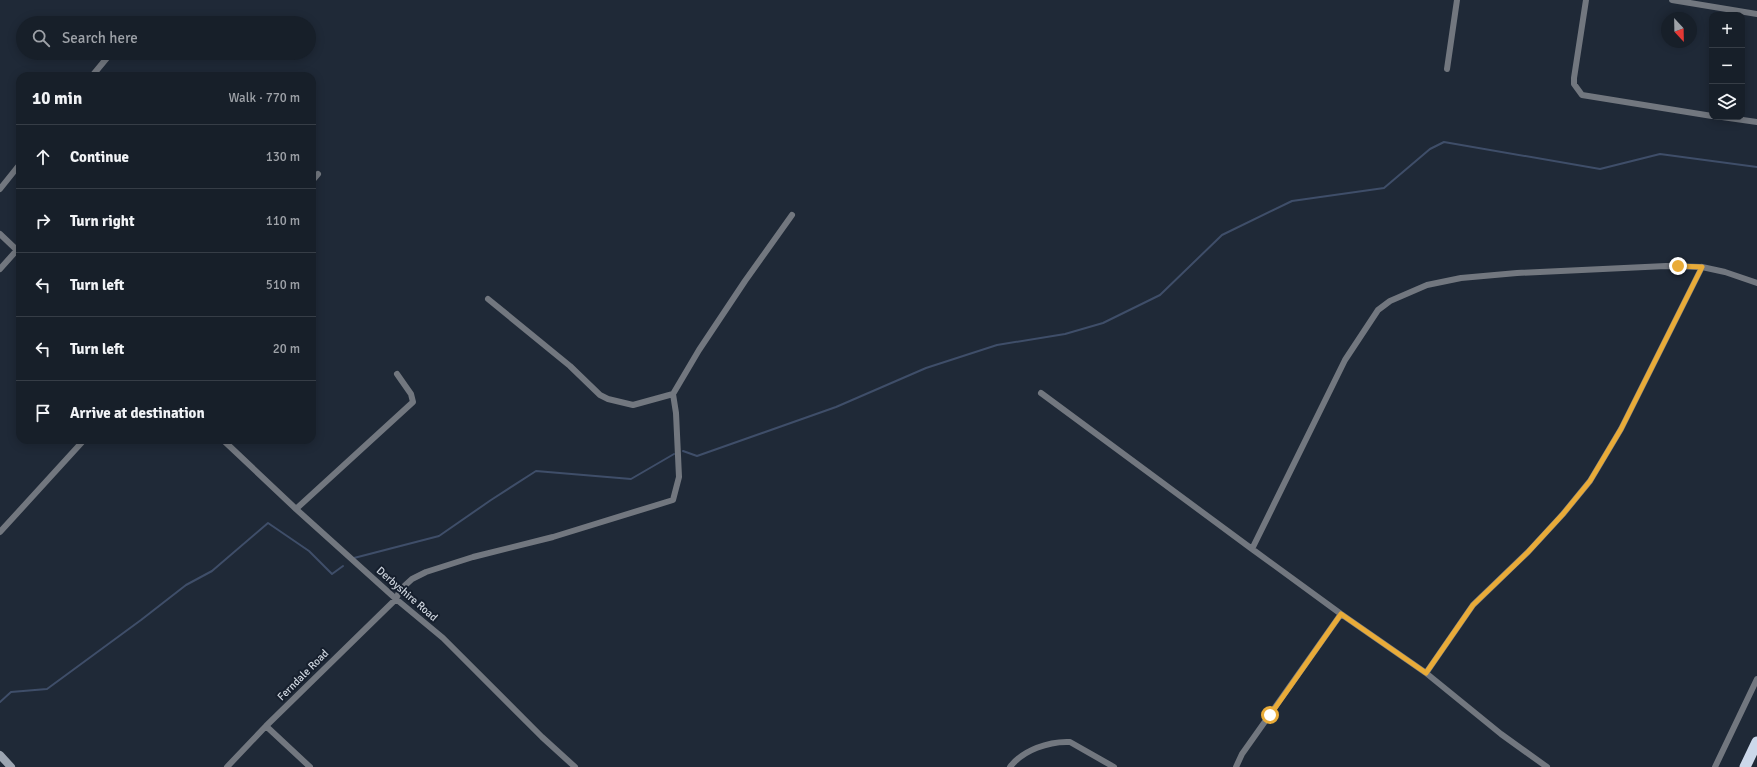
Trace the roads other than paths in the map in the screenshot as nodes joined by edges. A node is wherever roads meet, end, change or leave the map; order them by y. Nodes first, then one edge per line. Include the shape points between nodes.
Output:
1 (1457, 0) edge
2 (1586, 0) edge
3 (1672, 0) edge
4 (1757, 14) edge
5 (105, 60) edge
6 (1447, 68) dead end
7 (95, 72) edge
8 (1709, 116) edge
9 (1743, 120) edge
10 (1757, 122) edge
11 (16, 169) edge
12 (318, 174) dead end
13 (316, 176) edge
14 (0, 189) edge
15 (792, 216) dead end
16 (0, 234) edge
17 (16, 250) edge
18 (16, 254) edge
19 (1702, 267) junction
20 (0, 269) edge
21 (1757, 284) edge
22 (488, 299) dead end
23 (397, 374) dead end
24 (1041, 393) dead end
25 (673, 394) junction
26 (80, 444) edge
27 (226, 444) edge
28 (296, 510) junction
29 (0, 532) edge
30 (1252, 549) junction
31 (396, 599) junction
32 (1341, 614) junction
33 (1426, 673) junction
34 (1757, 679) edge
35 (266, 726) junction
36 (1757, 742) edge
37 (0, 755) edge
38 (11, 767) edge
39 (227, 767) edge
40 (310, 767) edge
41 (575, 767) edge
42 (1010, 767) edge
43 (1114, 767) edge
44 (1236, 767) edge
45 (1547, 767) edge
46 (1715, 767) edge
47 (1745, 767) edge

1 - 6 street
2 - 8 street via 1574,78 1574,84 1582,95
3 - 4 street
5 - 7 street
9 - 10 street
11 - 14 street
12 - 13 street
15 - 25 street via 707,337
16 - 17 street
18 - 20 street
19 - 21 street via 1725,272
19 - 30 street via 1666,266 1461,278 1427,285 1390,301 1378,310 1344,360
19 - 33 street via 1621,429 1590,481 1528,552 1473,605
22 - 25 street via 570,366 600,395 633,405
23 - 28 street via 411,394 413,402
24 - 30 street
25 - 31 street, Ferndale Road via 679,477 673,500 426,572 412,579 400,590
26 - 29 street
27 - 28 street, Derbyshire Road
28 - 31 street, Derbyshire Road
30 - 32 street
31 - 35 street, Ferndale Road
31 - 41 street, Derbyshire Road via 443,638
32 - 33 street
32 - 44 street via 1242,754
33 - 45 street via 1501,734
34 - 46 street
35 - 39 street, Ferndale Road
35 - 40 street
36 - 47 highway
37 - 38 main road
42 - 43 street via 1026,753 1040,747 1070,742

